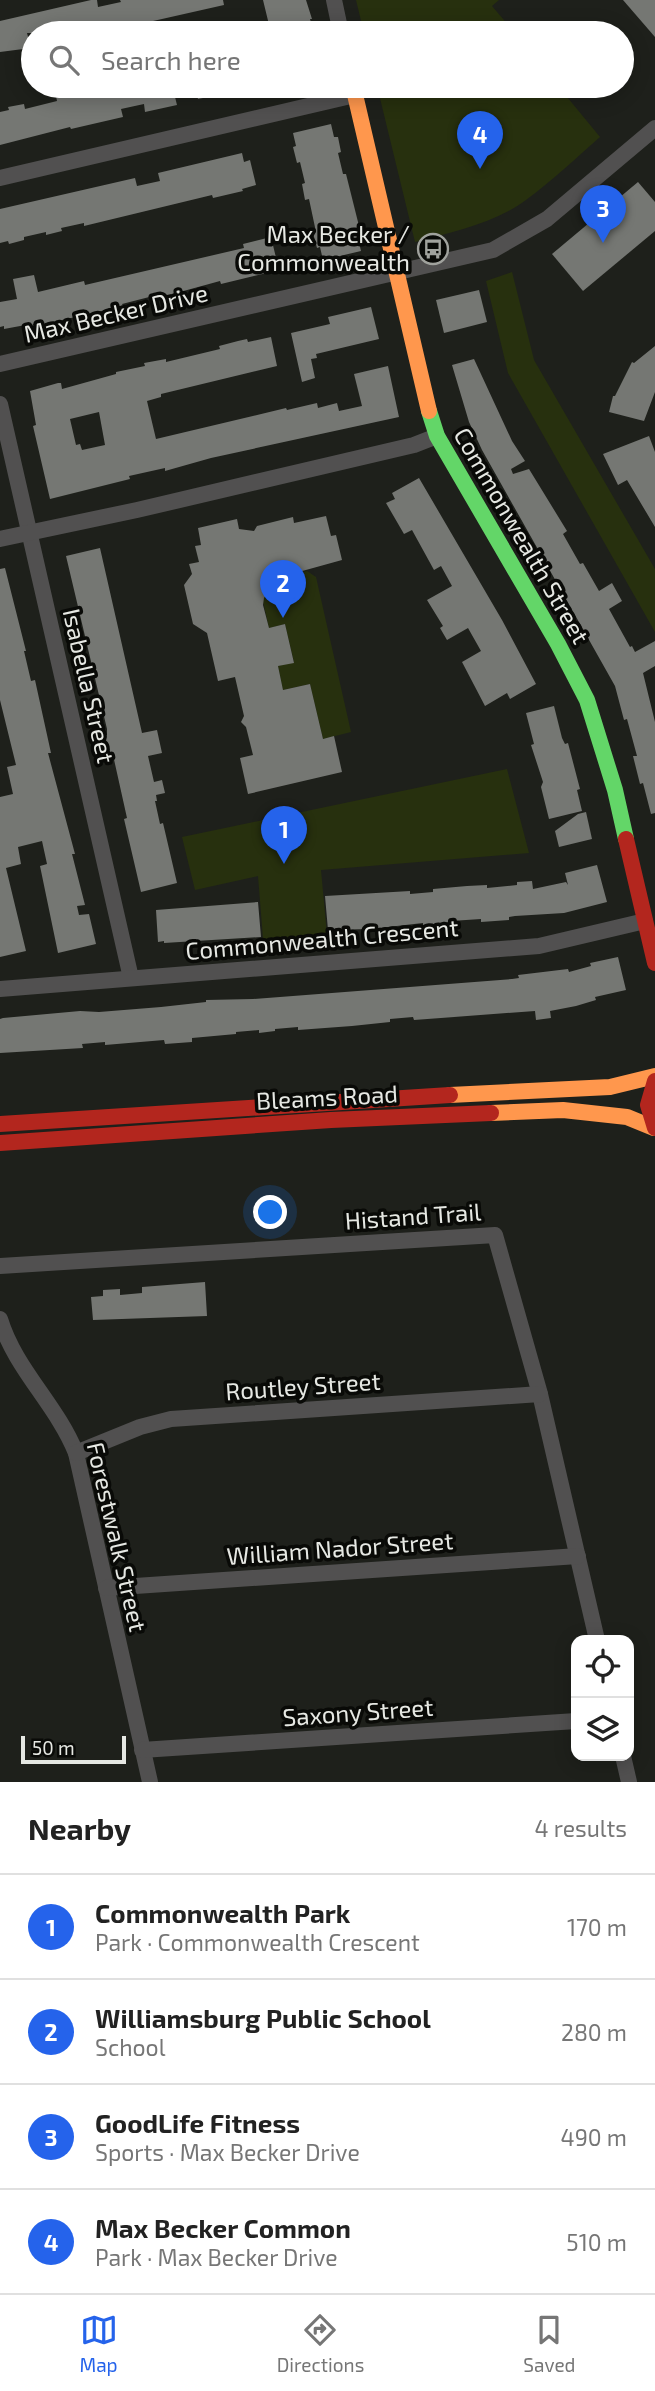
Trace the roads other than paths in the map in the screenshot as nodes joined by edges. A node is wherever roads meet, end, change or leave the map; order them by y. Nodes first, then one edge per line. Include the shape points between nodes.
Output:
1 (334, 0) edge
2 (338, 21) edge
3 (322, 98) edge
4 (356, 98) edge
5 (652, 138) edge
6 (0, 178) edge
7 (397, 274) junction
8 (0, 364) edge
9 (0, 404) edge
10 (437, 436) junction
11 (29, 532) junction
12 (0, 538) edge
13 (645, 921) junction
14 (655, 963) edge
15 (131, 978) junction
16 (0, 989) edge
17 (655, 1076) edge
18 (655, 1082) edge
19 (0, 1124) edge
20 (655, 1128) edge
21 (0, 1143) edge
22 (0, 1266) edge
23 (0, 1319) edge
24 (540, 1394) junction
25 (76, 1453) junction
26 (578, 1556) junction
27 (106, 1588) junction
28 (596, 1635) edge
29 (571, 1721) edge
30 (142, 1750) junction
31 (624, 1761) edge
32 (150, 1782) edge
33 (629, 1782) edge

1 - 2 street
3 - 6 street
4 - 7 main road, Commonwealth Street
5 - 7 street, Max Becker Drive via 526,233 493,250
7 - 8 street, Max Becker Drive
7 - 10 main road, Commonwealth Street
9 - 11 street, Isabella Street
10 - 11 street via 401,449
10 - 13 main road, Commonwealth Street via 587,700 615,790
11 - 12 street
11 - 15 street, Isabella Street
13 - 14 main road, Commonwealth Street
13 - 15 street, Commonwealth Crescent via 539,946
15 - 16 street, Commonwealth Crescent
17 - 19 main road, Bleams Road via 610,1087
18 - 20 main road via 647,1106
20 - 21 main road, Bleams Road via 627,1117 563,1110 331,1120
22 - 24 street, Histand Trail via 495,1234
23 - 25 street, Forestwalk Street via 15,1353 62,1423
24 - 25 street, Routley Street via 171,1419
24 - 26 street, Histand Trail
25 - 27 street, Forestwalk Street
26 - 27 street, William Nador Street
26 - 28 street, Histand Trail
27 - 30 street, Forestwalk Street
29 - 30 street, Saxony Street
30 - 32 street, Forestwalk Street
31 - 33 street

